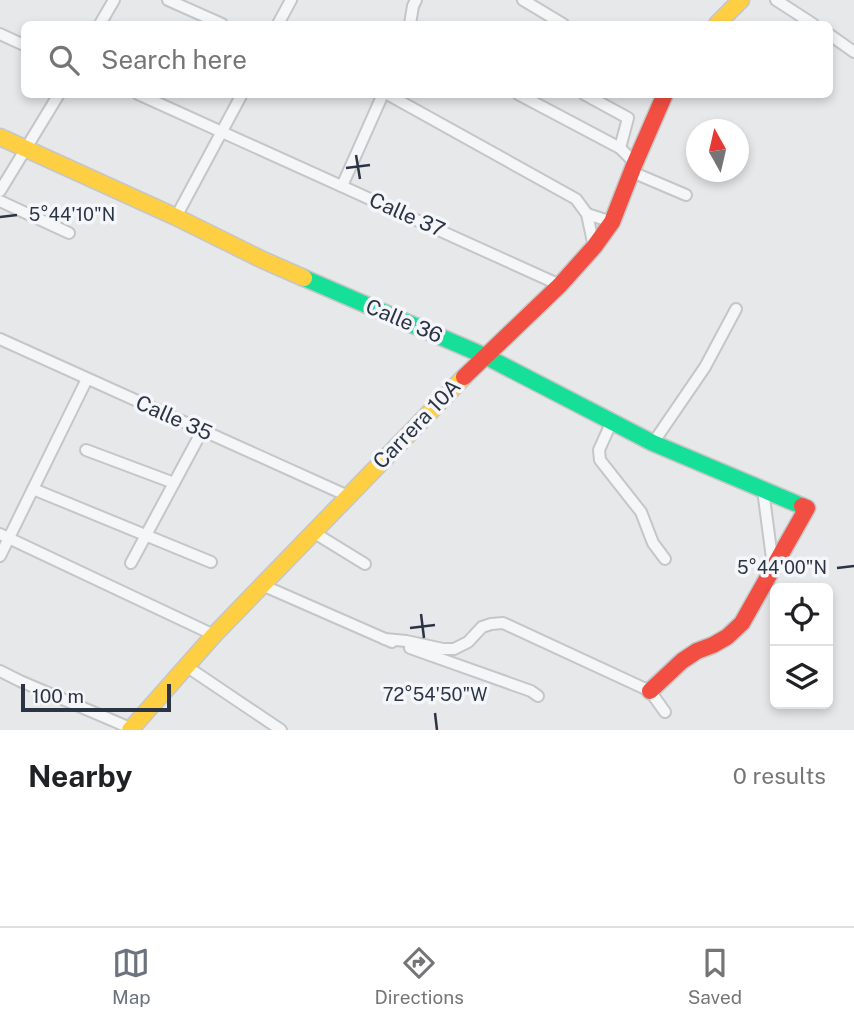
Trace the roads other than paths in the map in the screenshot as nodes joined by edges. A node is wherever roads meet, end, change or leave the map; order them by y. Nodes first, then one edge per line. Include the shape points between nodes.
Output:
1 (114, 0) edge
2 (167, 0) edge
3 (291, 0) edge
4 (416, 0) edge
5 (523, 0) edge
6 (741, 0) edge
7 (776, 0) edge
8 (102, 21) edge
9 (215, 21) edge
10 (280, 21) edge
11 (411, 21) edge
12 (557, 21) edge
13 (720, 21) edge
14 (808, 21) edge
15 (0, 34) edge
16 (833, 37) edge
17 (21, 44) edge
18 (854, 52) edge
19 (57, 98) edge
20 (147, 98) edge
21 (240, 98) edge
22 (383, 98) edge
23 (392, 98) edge
24 (527, 98) edge
25 (591, 98) edge
26 (663, 98) edge
27 (222, 132) junction
28 (0, 137) edge
29 (620, 148) junction
30 (26, 150) junction
31 (633, 167) junction
32 (342, 186) junction
33 (0, 191) edge
34 (686, 195) dead end
35 (0, 201) edge
36 (587, 214) junction
37 (176, 217) junction
38 (612, 222) junction
39 (69, 233) dead end
40 (594, 247) junction
41 (560, 285) junction
42 (736, 309) dead end
43 (0, 339) edge
44 (485, 356) junction
45 (87, 379) junction
46 (612, 421) junction
47 (202, 431) junction
48 (653, 443) junction
49 (86, 450) dead end
50 (174, 483) junction
51 (33, 489) junction
52 (763, 489) junction
53 (348, 496) junction
54 (313, 532) junction
55 (5, 536) edge
56 (146, 536) junction
57 (0, 556) edge
58 (665, 559) dead end
59 (211, 562) dead end
60 (131, 563) dead end
61 (365, 564) dead end
62 (773, 566) junction
63 (262, 586) junction
64 (214, 635) junction
65 (385, 639) junction
66 (186, 666) junction
67 (0, 671) edge
68 (650, 691) junction
69 (538, 696) dead end
70 (665, 712) dead end
71 (268, 726) edge
72 (133, 729) edge
73 (281, 730) edge

1 - 8 street
2 - 9 street
3 - 10 street
4 - 11 street
5 - 12 street
6 - 13 street
7 - 14 street
15 - 17 street
16 - 18 street
19 - 30 street
20 - 27 street, Calle 37
21 - 27 street
22 - 32 street
23 - 36 street via 576,199
24 - 29 street
25 - 29 street via 628,118
26 - 31 street, Carrera 10A
27 - 32 street, Calle 37
27 - 37 street
28 - 30 street, Calle 36
29 - 31 street
30 - 33 street
30 - 37 street, Calle 36
31 - 34 street
31 - 38 street, Carrera 10A
32 - 41 street, Calle 37
35 - 39 street
36 - 38 street
36 - 40 street
37 - 44 street, Calle 36 via 263,260
38 - 40 street, Carrera 10A
40 - 41 street, Carrera 10A
41 - 44 street, Carrera 10A
42 - 48 street via 705,367
43 - 45 street, Calle 35
44 - 46 street, Calle 36
44 - 53 street, Carrera 10A
45 - 47 street, Calle 35
45 - 51 street
46 - 48 street, Calle 36
46 - 58 street via 599,450 600,460 641,512
47 - 50 street
47 - 53 street, Calle 35
48 - 52 street, Calle 36
49 - 50 street
50 - 56 street
51 - 55 street
51 - 56 street
52 - 62 street
52 - 62 street, Calle 36 via 807,508
53 - 54 street, Carrera 10A
54 - 61 street
54 - 63 street, Carrera 10A
55 - 57 street
55 - 64 street
56 - 59 street
56 - 60 street
62 - 68 street via 742,623 727,637 682,661
63 - 64 street, Carrera 10A
63 - 65 street
64 - 66 street, Carrera 10A
65 - 68 street via 454,649 481,627 503,624
65 - 69 street
66 - 71 street
66 - 72 street, Carrera 10A
67 - 72 street
68 - 70 street
71 - 73 street

